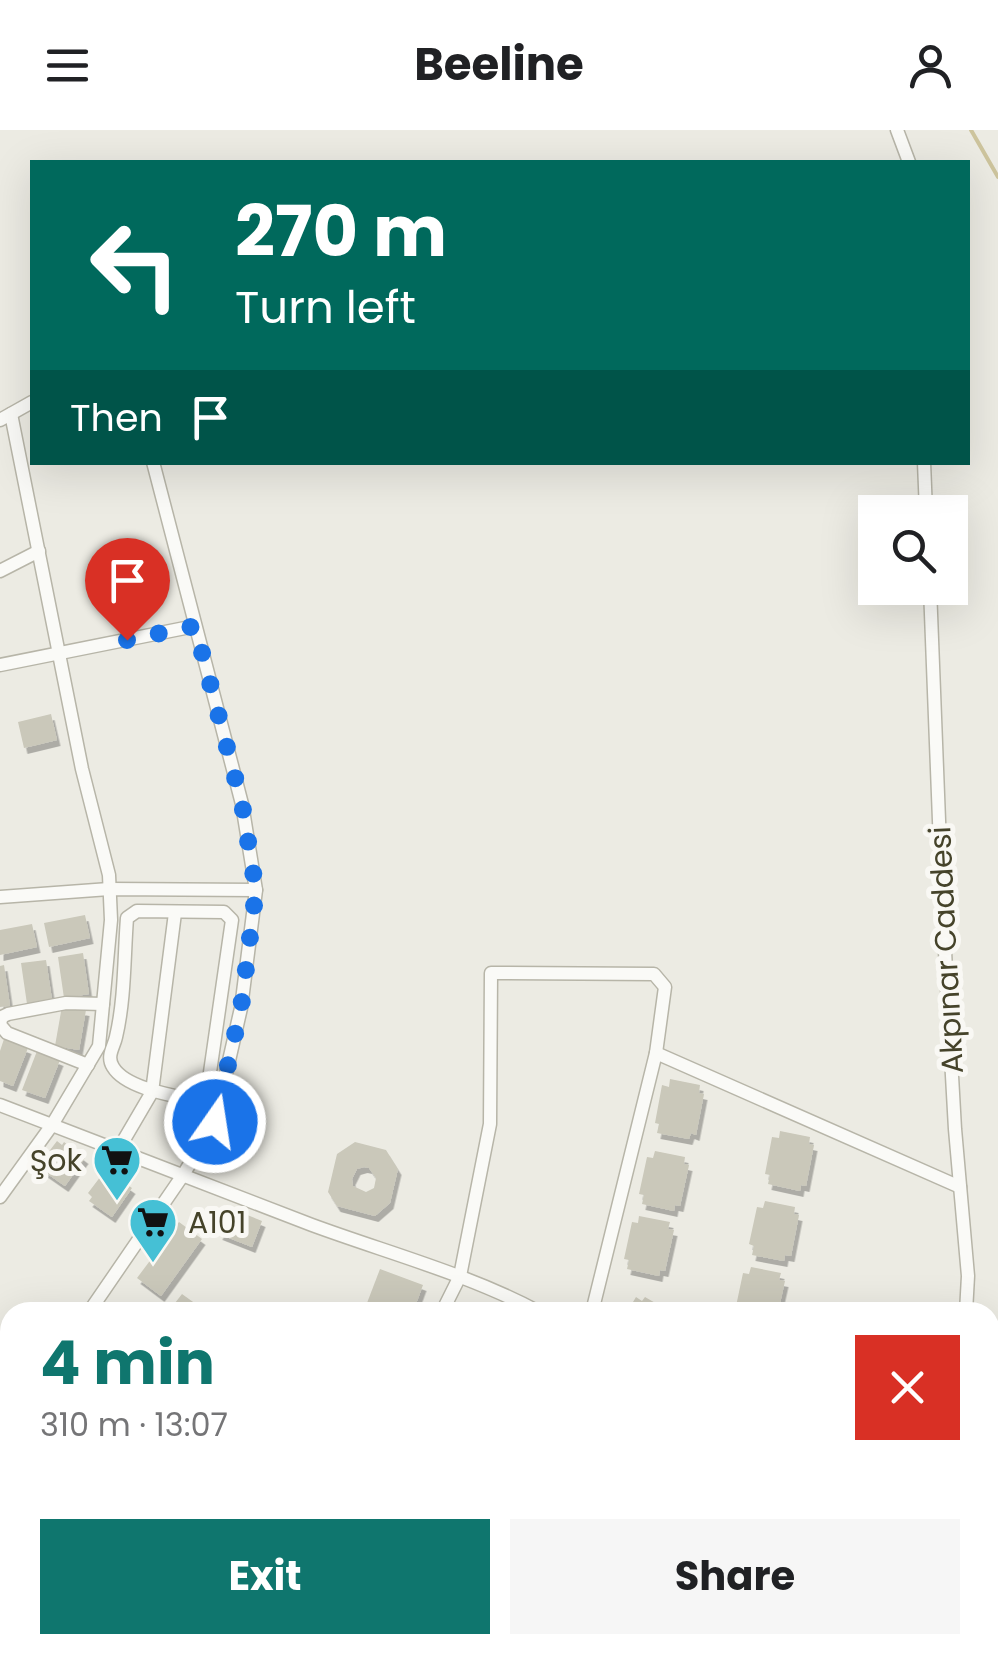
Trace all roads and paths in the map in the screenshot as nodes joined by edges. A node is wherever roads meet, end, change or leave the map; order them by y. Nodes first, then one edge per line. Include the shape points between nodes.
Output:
1 (897, 130) edge
2 (908, 160) edge
3 (30, 403) edge
4 (6, 417) edge
5 (154, 465) edge
6 (924, 465) edge
7 (925, 495) edge
8 (39, 550) junction
9 (0, 571) edge
10 (931, 605) edge
11 (195, 626) junction
12 (58, 654) junction
13 (0, 665) edge
14 (110, 890) junction
15 (256, 890) junction
16 (0, 897) edge
17 (175, 913) junction
18 (103, 1004) junction
19 (0, 1022) edge
20 (656, 1053) junction
21 (88, 1065) junction
22 (152, 1092) junction
23 (0, 1105) edge
24 (52, 1125) junction
25 (118, 1150) junction
26 (183, 1175) junction
27 (960, 1186) junction
28 (0, 1197) edge
29 (460, 1276) junction
30 (96, 1302) edge
31 (447, 1302) edge
32 (520, 1302) edge
33 (594, 1302) edge
34 (967, 1302) edge

1 - 2 street
3 - 4 street
4 - 8 street
5 - 11 street
6 - 7 street
8 - 9 street
8 - 12 street
10 - 27 street, Akpınar Caddesi
11 - 12 street
11 - 15 street via 242,804
12 - 13 street
12 - 14 street
14 - 15 street
14 - 16 street
14 - 18 street
15 - 26 street via 241,1008 215,1122
17 - 22 street
17 - 22 street via 137,911 127,918 110,1060 121,1075
17 - 22 street via 224,912 232,920 208,1092 199,1101
18 - 19 street via 66,1003 8,1014
18 - 21 street via 98,1046
19 - 21 street via 6,1033
20 - 27 street
20 - 29 street via 665,987 654,974 491,973 490,1124
20 - 33 street
21 - 24 street
22 - 25 street
23 - 24 street
24 - 25 street
24 - 28 street
25 - 26 street
26 - 29 street
26 - 30 street
27 - 34 street, Akpınar Caddesi
29 - 31 street
29 - 32 street

